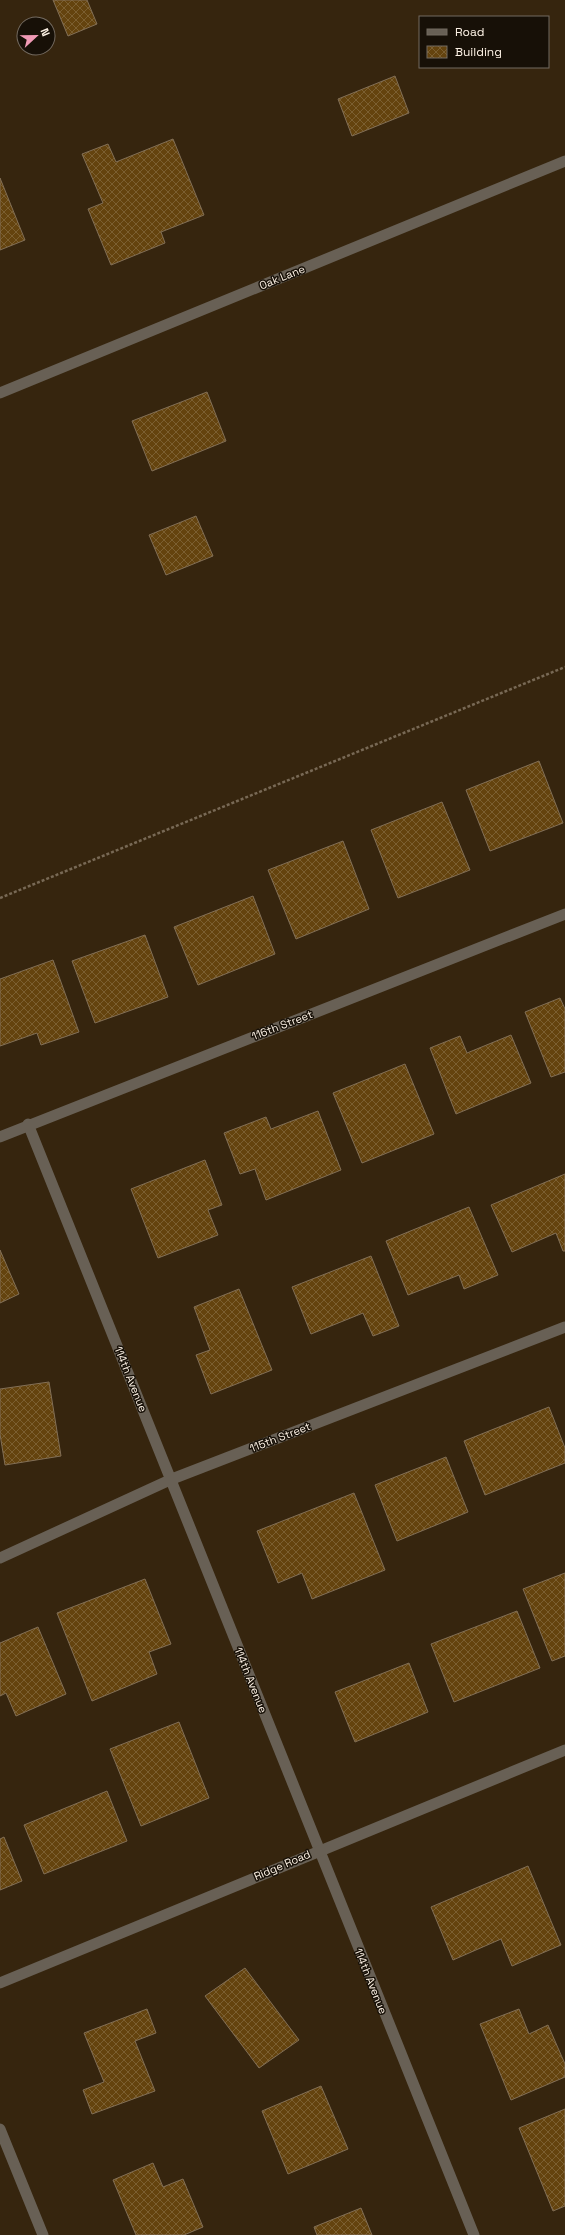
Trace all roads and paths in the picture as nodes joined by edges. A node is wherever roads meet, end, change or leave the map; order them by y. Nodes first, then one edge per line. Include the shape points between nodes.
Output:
1 (565, 161) edge
2 (0, 393) edge
3 (565, 667) edge
4 (0, 898) edge
5 (565, 914) edge
6 (28, 1124) junction
7 (0, 1137) edge
8 (565, 1327) edge
9 (172, 1480) junction
10 (0, 1558) edge
11 (565, 1750) edge
12 (318, 1850) junction
13 (0, 1983) edge
14 (0, 2129) edge
15 (43, 2235) edge
16 (474, 2235) edge

1 - 2 street, Oak Lane
3 - 4 path
5 - 6 street, 116th Street
6 - 7 street, 116th Street
6 - 9 street, 114th Avenue
8 - 9 street, 115th Street
9 - 10 street, 115th Street
9 - 12 street, 114th Avenue
11 - 12 street, Ridge Road
12 - 13 street, Ridge Road
12 - 16 street, 114th Avenue
14 - 15 street

